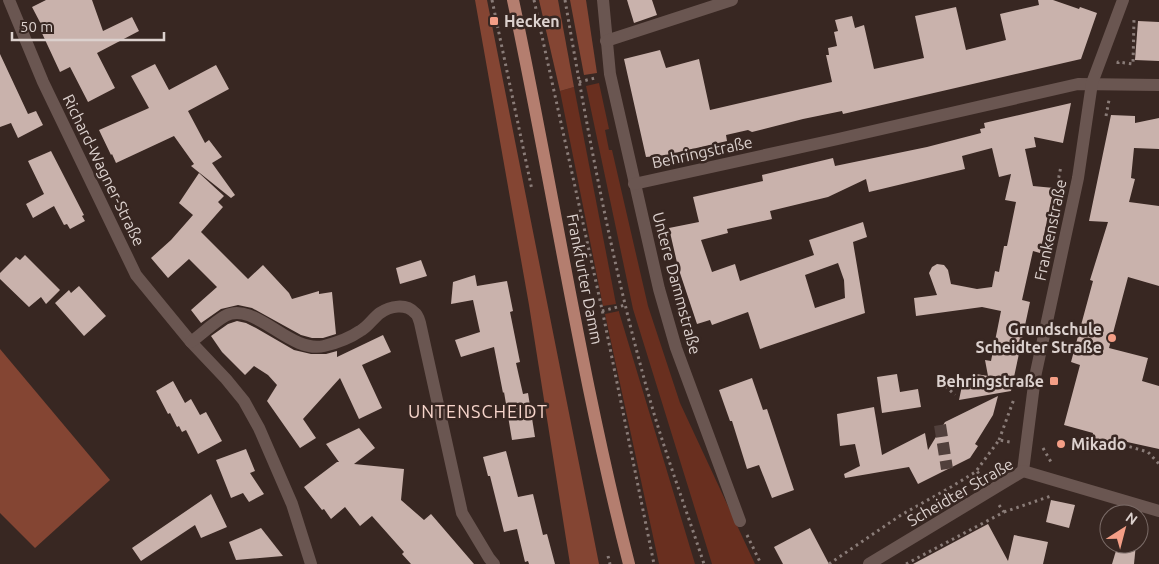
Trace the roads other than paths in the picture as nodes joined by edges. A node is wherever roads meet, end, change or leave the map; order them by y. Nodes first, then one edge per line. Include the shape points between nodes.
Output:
1 (9, 0) edge
2 (514, 0) edge
3 (603, 0) edge
4 (732, 0) edge
5 (1123, 0) edge
6 (606, 41) junction
7 (1092, 83) junction
8 (1159, 85) edge
9 (634, 184) junction
10 (191, 342) junction
11 (1023, 471) junction
12 (1159, 511) edge
13 (740, 521) road end
14 (312, 564) edge
15 (494, 564) edge
16 (629, 564) edge
17 (869, 564) edge

1 - 10 street, Richard-Wagner-Straße via 43,82 136,275
2 - 16 main road, Frankfurter Damm via 576,324
3 - 6 street, Untere Dammstraße
4 - 6 street
5 - 7 street, Frankenstraße
6 - 9 street, Untere Dammstraße
7 - 8 street, Behringstraße
7 - 9 street, Behringstraße
7 - 11 street, Frankenstraße via 1078,178 1035,377
9 - 13 street, Untere Dammstraße via 676,348
10 - 14 street, Richard-Wagner-Straße via 244,400 292,504
10 - 15 street via 225,316 235,313 250,316 306,346 322,346 361,331 380,313 395,307 407,307 416,313 462,513
11 - 12 street, Scheidter Straße
11 - 17 street, Scheidter Straße

